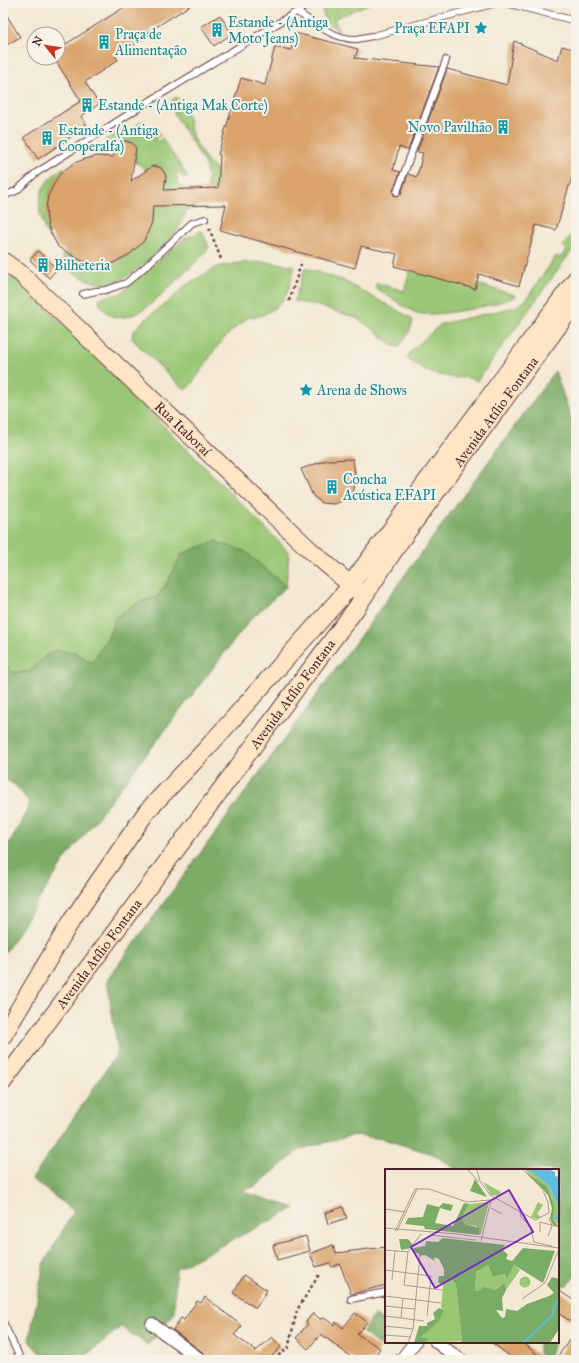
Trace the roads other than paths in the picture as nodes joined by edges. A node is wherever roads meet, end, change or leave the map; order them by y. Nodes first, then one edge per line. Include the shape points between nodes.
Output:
1 (311, 3) edge
2 (496, 3) edge
3 (506, 3) edge
4 (297, 12) junction
5 (576, 21) edge
6 (446, 60) dead end
7 (397, 192) dead end
8 (3, 196) edge
9 (205, 219) road end
10 (3, 261) edge
11 (576, 279) edge
12 (83, 294) dead end
13 (576, 302) edge
14 (350, 585) junction
15 (364, 596) junction
16 (3, 1036) edge
17 (3, 1082) edge
18 (385, 1292) edge
19 (351, 1299) dead end
20 (3, 1322) edge
21 (152, 1324) dead end
22 (414, 1343) edge
23 (437, 1343) edge
24 (21, 1360) edge
25 (201, 1360) edge
26 (402, 1360) edge
27 (461, 1360) edge

1 - 4 lane
2 - 4 lane via 356,39 340,37 322,29
3 - 5 lane
4 - 8 lane via 140,107 36,174 16,190
6 - 7 lane
9 - 12 lane via 192,223 126,283
10 - 14 main road, Rua Itaboraí via 20,273 310,550
11 - 14 main road, Avenida Atílio Fontana
13 - 15 main road, Avenida Atílio Fontana via 401,540
14 - 15 main road, Rua Itaboraí
14 - 16 main road, Avenida Atílio Fontana via 207,748 147,811 70,923
15 - 17 main road, Avenida Atílio Fontana
18 - 19 lane
20 - 24 lane
21 - 25 street
22 - 26 street
23 - 27 street

